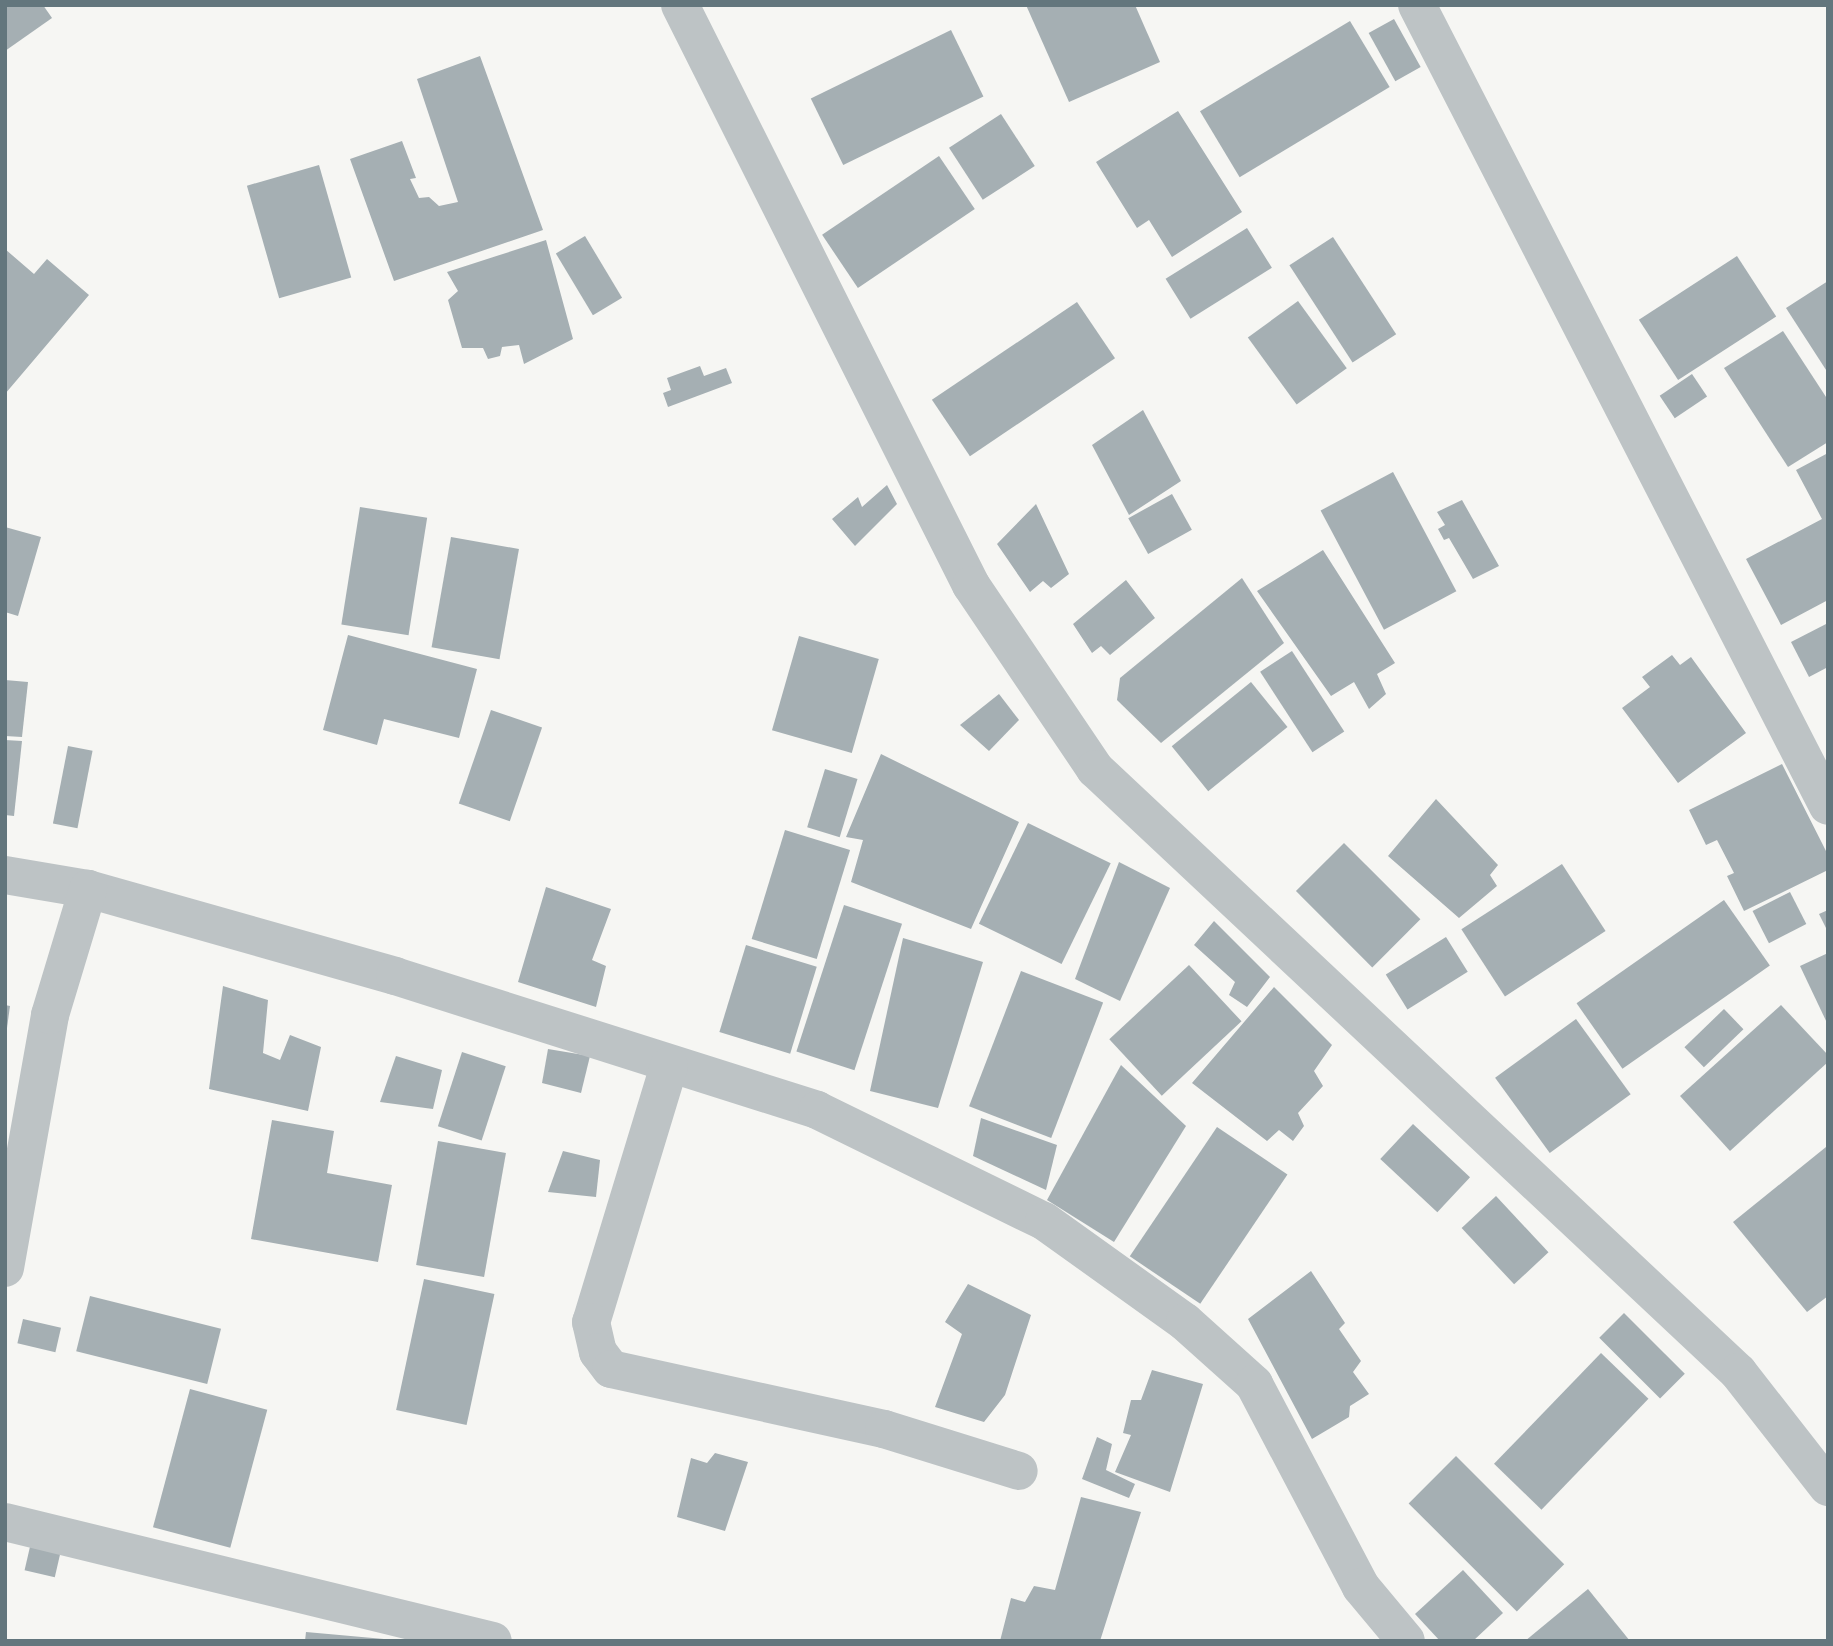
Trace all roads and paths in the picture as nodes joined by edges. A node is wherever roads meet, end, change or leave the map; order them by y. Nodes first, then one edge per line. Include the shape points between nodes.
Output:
1 (680, 5) edge
2 (1417, 5) edge
3 (1828, 806) edge
4 (5, 875) edge
5 (88, 888) junction
6 (669, 1066) junction
7 (5, 1268) edge
8 (1019, 1471) dead end
9 (1828, 1487) edge
10 (5, 1522) edge
11 (493, 1641) edge
12 (1406, 1641) edge

1 - 9 street via 971,585 1095,769 1738,1372
2 - 3 street
4 - 5 street
5 - 6 street via 395,976
5 - 7 street via 50,1016
6 - 8 street via 591,1322 598,1352 611,1368 884,1429
6 - 12 street via 817,1110 1032,1215 1185,1322 1254,1384 1361,1587
10 - 11 street

